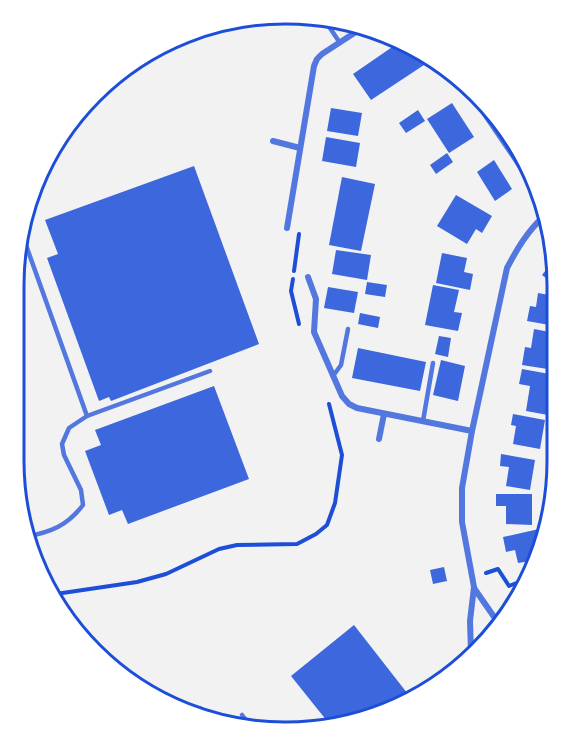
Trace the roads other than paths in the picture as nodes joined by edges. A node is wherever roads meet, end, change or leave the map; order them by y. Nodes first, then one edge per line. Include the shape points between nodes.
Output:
1 (330, 28) edge
2 (354, 33) edge
3 (340, 43) junction
4 (494, 128) edge
5 (273, 141) dead end
6 (506, 145) edge
7 (300, 148) junction
8 (539, 221) edge
9 (287, 228) road end
10 (27, 247) edge
11 (308, 277) dead end
12 (348, 329) dead end
13 (433, 363) dead end
14 (210, 371) dead end
15 (333, 376) junction
16 (384, 414) junction
17 (87, 416) junction
18 (423, 422) junction
19 (472, 431) junction
20 (379, 439) dead end
21 (35, 534) edge
22 (474, 587) junction
23 (495, 618) edge
24 (471, 644) edge
25 (242, 715) dead end
26 (245, 719) edge

1 - 3 lane
2 - 3 street
3 - 7 street via 317,59 314,66
4 - 6 street
5 - 7 street
7 - 9 street
8 - 19 street via 518,246 507,268
10 - 17 lane
11 - 15 street via 316,299 314,332
12 - 15 lane via 341,365
13 - 18 lane
14 - 17 lane
15 - 16 street via 349,404
16 - 18 street
16 - 20 street
17 - 21 lane via 69,428 62,444 83,505 73,519 60,527
18 - 19 street
19 - 22 street via 462,488 462,522
22 - 23 street
22 - 24 street
25 - 26 lane

